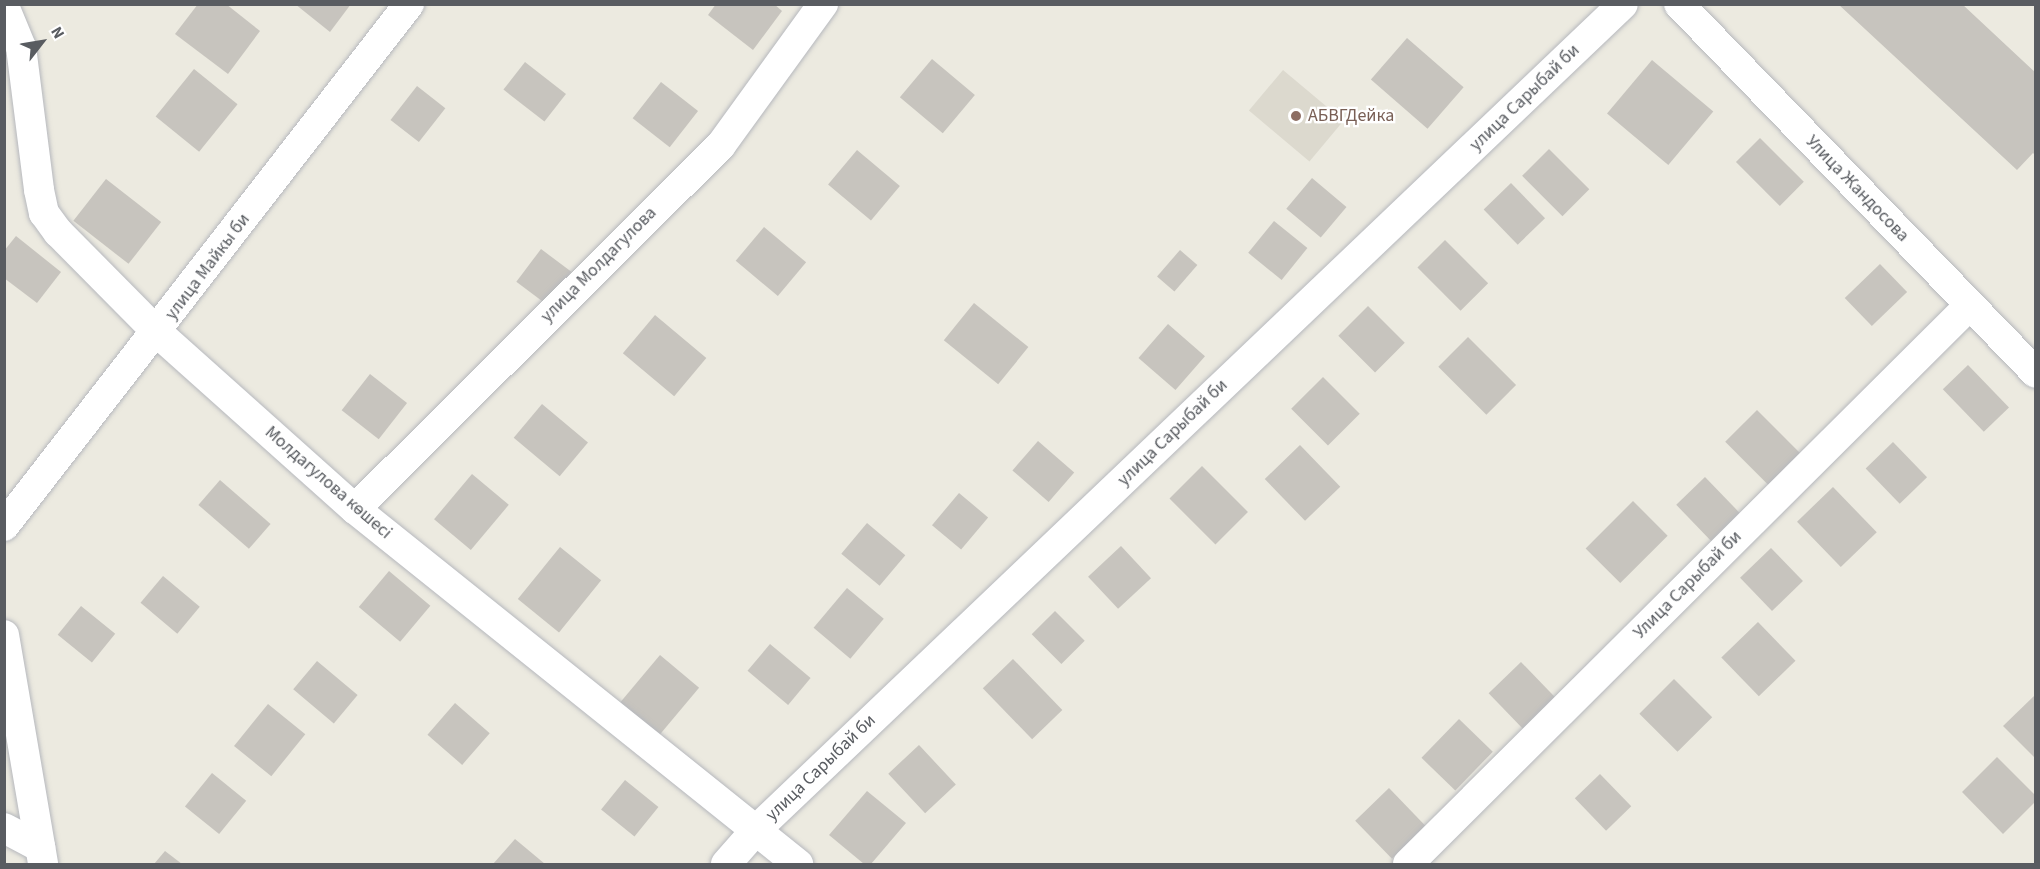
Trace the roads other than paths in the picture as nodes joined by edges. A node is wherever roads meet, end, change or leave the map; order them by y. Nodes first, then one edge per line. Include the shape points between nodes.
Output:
1 (409, 4) edge
2 (823, 4) edge
3 (1623, 4) edge
4 (1679, 4) edge
5 (4, 6) edge
6 (1969, 306) junction
7 (158, 333) junction
8 (2036, 373) edge
9 (355, 509) junction
10 (4, 526) edge
11 (4, 635) edge
12 (4, 828) edge
13 (756, 830) junction
14 (42, 856) edge
15 (726, 864) edge
16 (798, 864) edge
17 (1408, 864) edge

1 - 7 street, улица Майкы би
2 - 9 street, улица Молдагулова via 721,145
3 - 13 street, улица Сарыбай би
4 - 6 street, Улица Жандосова
5 - 7 street, Молдагулова көшесі via 21,47 44,213
6 - 8 street, Улица Жандосова
6 - 17 street, Улица Сарыбай би
7 - 9 street, Молдагулова көшесі
7 - 10 street, улица Майкы би
9 - 13 street, Молдагулова көшесі
11 - 14 street
12 - 14 street
13 - 15 street, улица Сарыбай би
13 - 16 street, Молдагулова көшесі

